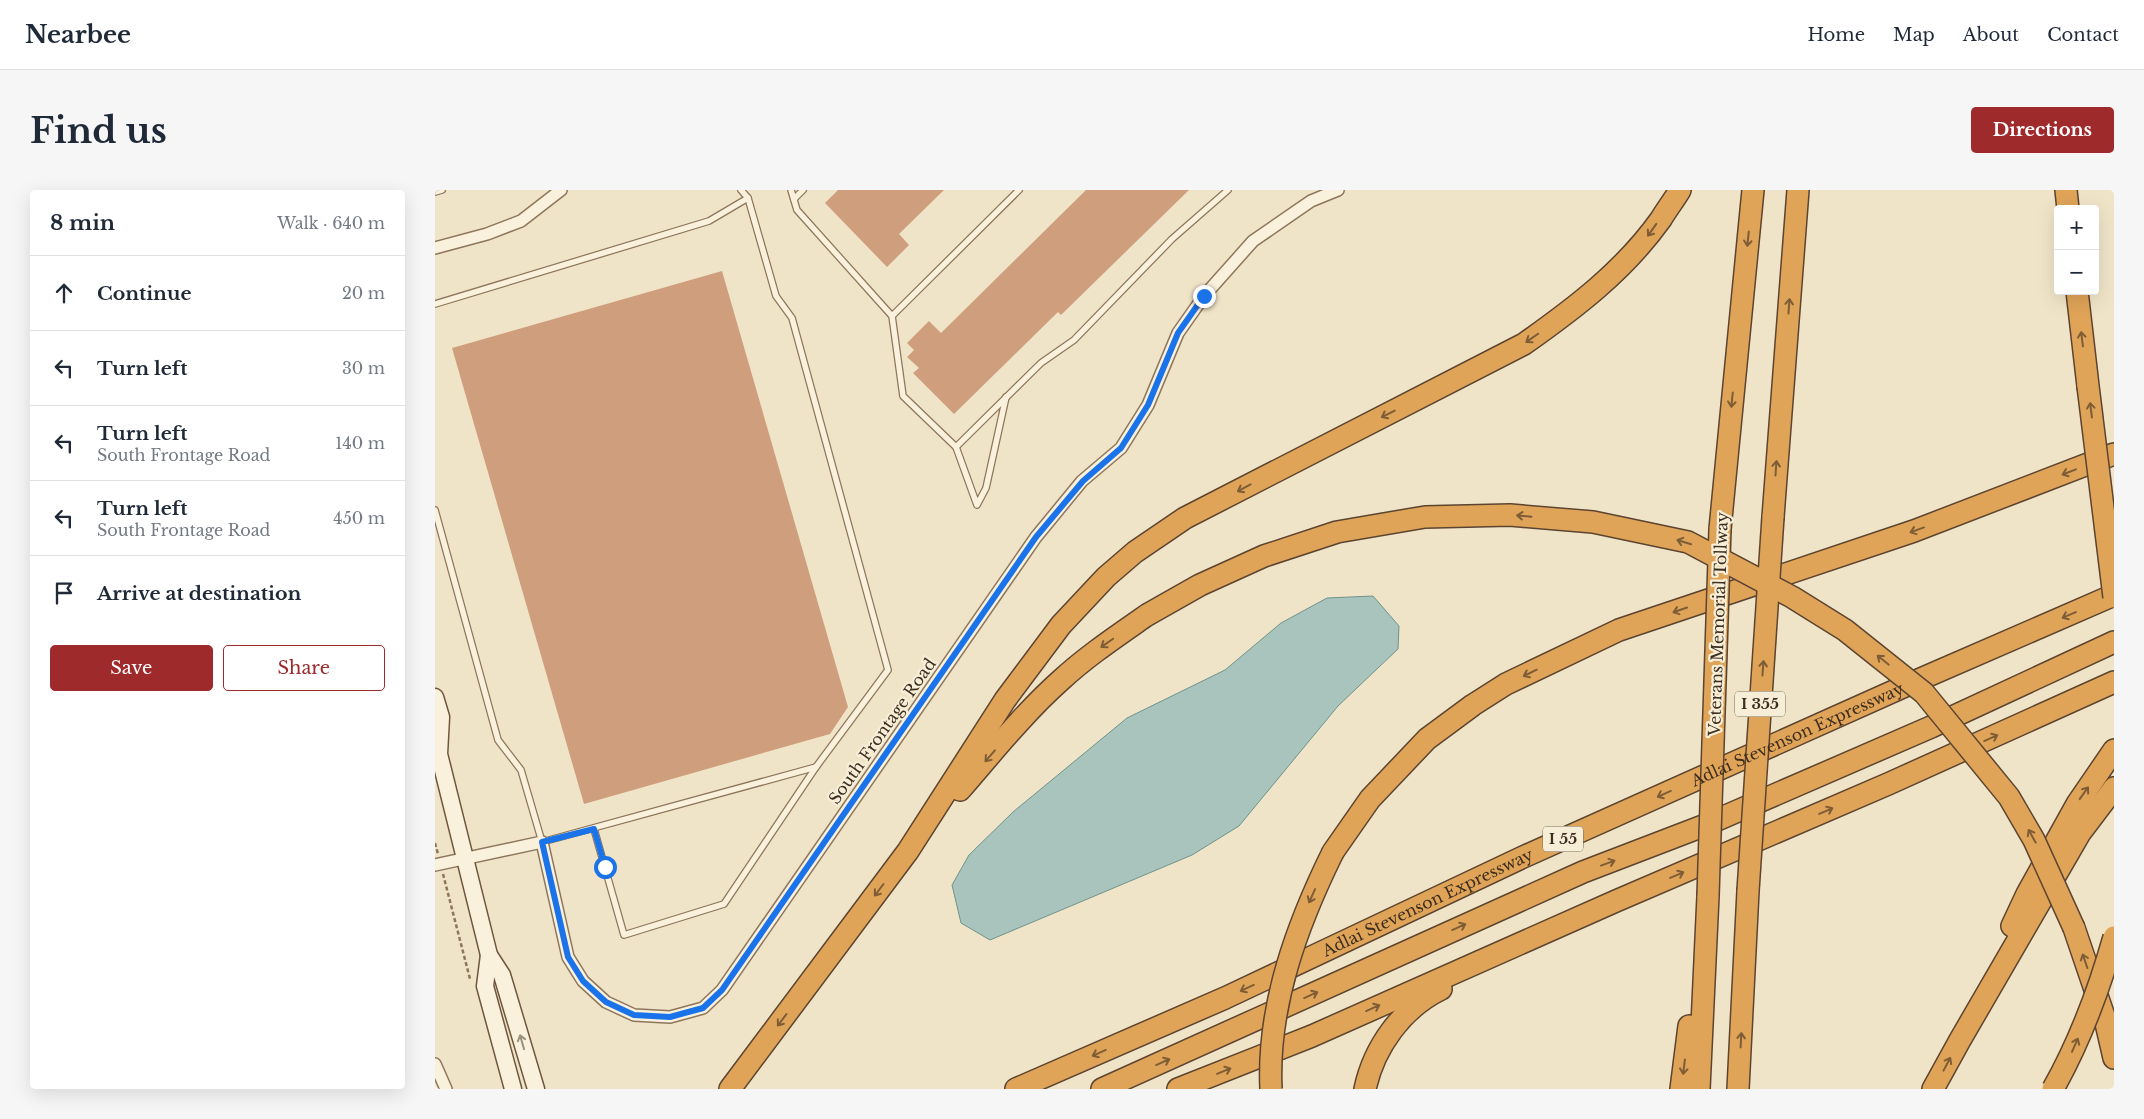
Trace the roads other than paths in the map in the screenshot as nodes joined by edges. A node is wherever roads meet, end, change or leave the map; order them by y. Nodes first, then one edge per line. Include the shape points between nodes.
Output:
1 (442, 190) edge
2 (561, 190) edge
3 (741, 190) edge
4 (791, 190) edge
5 (803, 190) edge
6 (1019, 190) edge
7 (1228, 190) edge
8 (1338, 190) edge
9 (1680, 190) edge
10 (1753, 190) edge
11 (1797, 190) edge
12 (2066, 190) edge
13 (435, 192) edge
14 (747, 198) junction
15 (794, 199) junction
16 (2068, 205) edge
17 (435, 248) edge
18 (2077, 295) edge
19 (435, 304) edge
20 (892, 316) junction
21 (1006, 397) junction
22 (957, 447) junction
23 (2114, 454) edge
24 (435, 510) edge
25 (2114, 596) edge
26 (2114, 642) edge
27 (2114, 682) edge
28 (435, 697) edge
29 (437, 750) edge
30 (2114, 750) edge
31 (816, 767) junction
32 (2114, 788) edge
33 (594, 829) junction
34 (542, 842) junction
35 (908, 850) junction
36 (465, 860) junction
37 (438, 864) edge
38 (1616, 901) junction
39 (1708, 905) junction
40 (2114, 938) edge
41 (489, 955) junction
42 (1960, 1040) junction
43 (2114, 1058) edge
44 (435, 1064) edge
45 (445, 1089) edge
46 (513, 1089) edge
47 (535, 1089) edge
48 (730, 1089) edge
49 (1016, 1089) edge
50 (1102, 1089) edge
51 (1178, 1089) edge
52 (1271, 1089) edge
53 (1365, 1089) edge
54 (1681, 1089) edge
55 (1699, 1089) edge
56 (1738, 1089) edge
57 (1933, 1089) edge
58 (2053, 1089) edge

1 - 13 lane
2 - 17 street via 521,221
3 - 14 lane
4 - 15 lane
5 - 15 lane
6 - 20 lane
7 - 21 lane via 1172,239 1075,340 1041,362
8 - 34 street, South Frontage Road via 1311,201 1253,241 1204,296 1178,333 1148,405 1121,448 1083,481 1036,537 722,990 703,1008 670,1017 634,1015 606,1002 583,981 568,957
9 -> 35 highway via 1648,238 1619,270 1570,312 1523,344 1185,518 1135,552 1106,577 1055,632 1005,700
10 -> 39 highway, Veterans Memorial Tollway / I 355, bridge via 1720,529
56 -> 11 highway, I 355, bridge via 1748,891
12 - 16 highway
14 - 19 lane via 709,221
14 - 31 lane via 776,296 792,318 888,670
15 - 20 lane via 797,210
25 -> 18 highway, bridge
20 - 22 lane via 903,396
21 - 22 lane
21 - 22 lane via 985,488 977,505
23 -> 52 highway, bridge via 1914,532 1619,630 1506,684 1427,739 1370,799 1333,852 1307,907 1282,987 1273,1043
24 - 34 lane via 499,740 521,770
25 -> 49 highway, Adlai Stevenson Expressway / I 55 via 1521,858 1225,998
50 -> 26 highway, I 55 via 1583,872 1703,826 1931,727
38 -> 27 highway
28 - 29 street via 441,717
29 - 36 street
42 -> 30 highway via 2027,894 2077,804
31 - 33 lane
31 - 33 lane via 724,904 624,935
32 - 42 highway via 2080,833
33 - 34 lane
34 - 36 street
43 -> 35 highway, bridge via 2105,1019 2074,928 2035,840 2009,797 1924,693 1845,630 1792,597 1687,542 1593,522 1510,515 1425,517 1337,532 1264,556 1200,585 1099,648 1061,680 1015,726
35 -> 48 highway
36 - 37 street
36 - 41 street
51 -> 38 highway via 1312,1036
38 - 53 highway via 1589,918 1436,992 1411,1010 1387,1036
39 -> 54 highway via 1695,961
39 - 55 highway, Veterans Memorial Tollway / I 355
58 -> 40 highway, bridge via 2090,1010
41 - 46 street via 485,986
47 -> 41 street via 502,975
57 -> 42 highway
44 - 45 street

